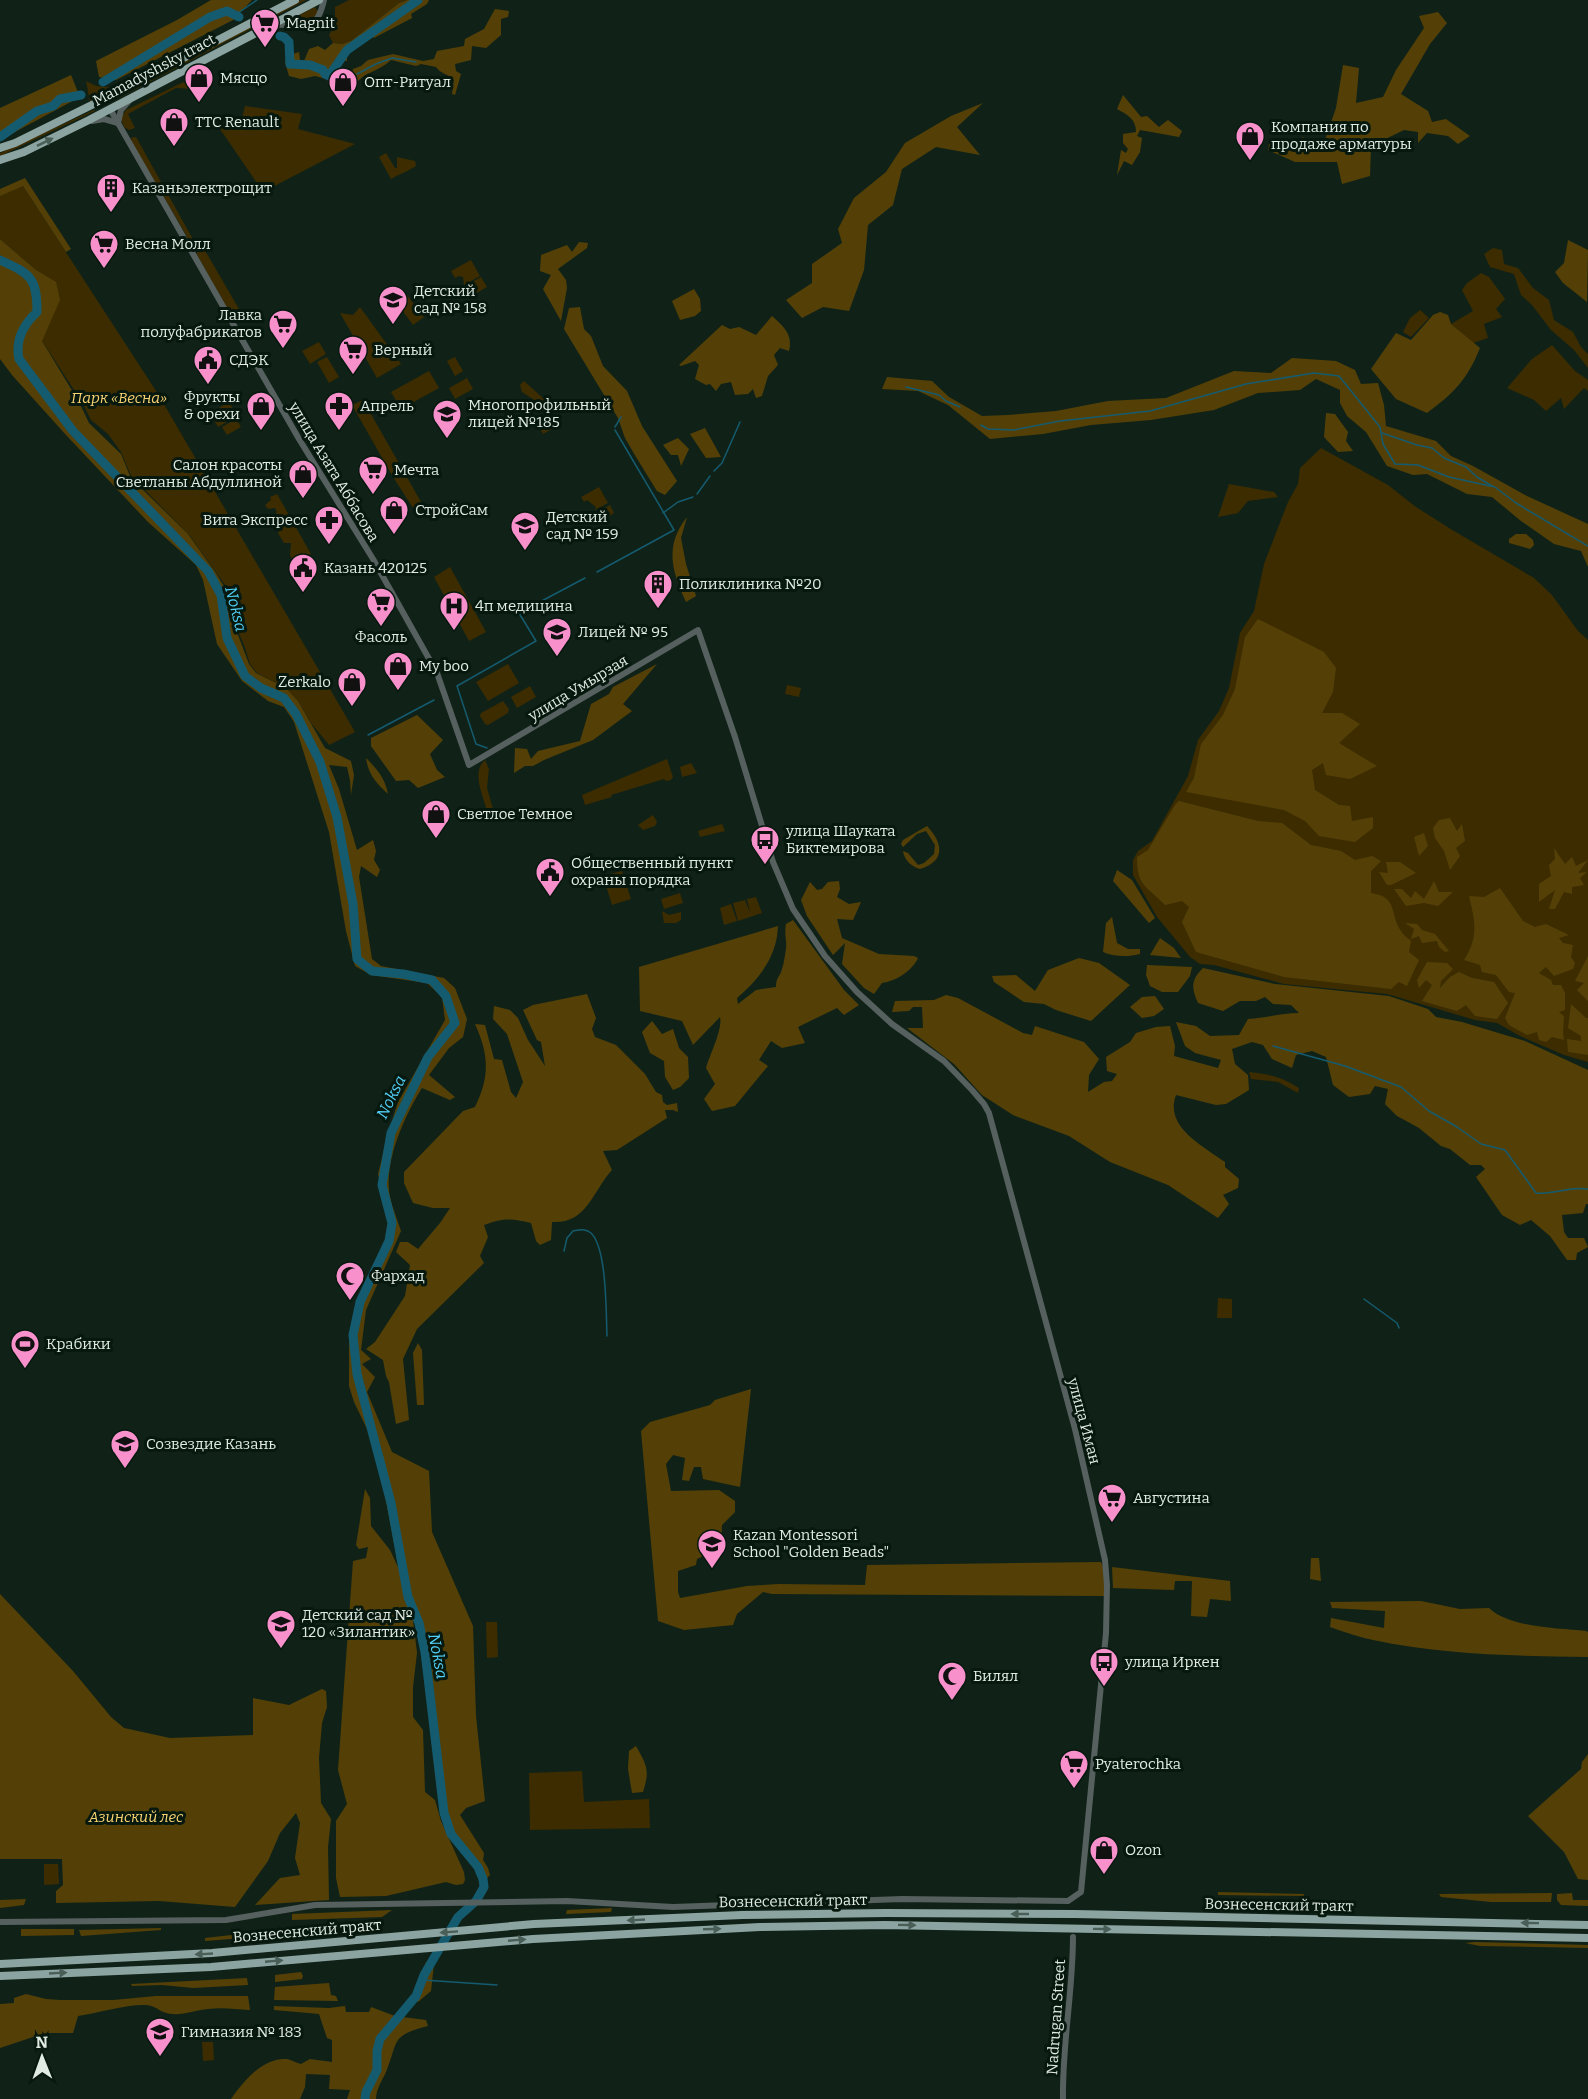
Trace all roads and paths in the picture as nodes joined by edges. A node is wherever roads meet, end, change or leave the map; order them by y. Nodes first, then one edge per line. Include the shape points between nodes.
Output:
1 (295, 0) edge
2 (319, 0) edge
3 (324, 0) edge
4 (267, 27) junction
5 (134, 97) junction
6 (110, 109) junction
7 (118, 123) junction
8 (79, 125) junction
9 (0, 148) edge
10 (0, 160) edge
11 (698, 630) joint
12 (469, 765) joint
13 (0, 1922) edge
14 (1588, 1925) edge
15 (1073, 1937) dead end
16 (1588, 1938) edge
17 (0, 1964) edge
18 (0, 1976) edge
19 (1063, 2099) edge

1 - 9 main road, Mamadyshsky tract via 95,104
2 - 4 main road, Mamadyshsky tract
3 - 4 street via 319,18 304,26
4 - 5 main road, Mamadyshsky tract
5 - 6 main road, Mamadyshsky tract
5 - 7 street via 121,110
6 - 7 street, улица Азата Аббасова
6 - 8 main road, Mamadyshsky tract
7 - 8 street via 104,119
7 - 12 street, улица Азата Аббасова via 437,673
10 -> 8 main road, Mamadyshsky tract
11 - 12 street, улица Умырзая
11 - 13 street, улица Иман via 773,862 793,909 838,972 879,1013 944,1061 989,1113 1080,1450 1107,1585 1106,1633 1081,1892 1061,1901 902,1899 673,1907 567,1900 315,1905 234,1919 196,1921
14 -> 17 main road, Вознесенский тракт via 1075,1914 731,1916 534,1924 212,1953
15 - 19 street, Nadrugan Street
18 -> 16 main road, Вознесенский тракт via 211,1967 682,1930 885,1925

